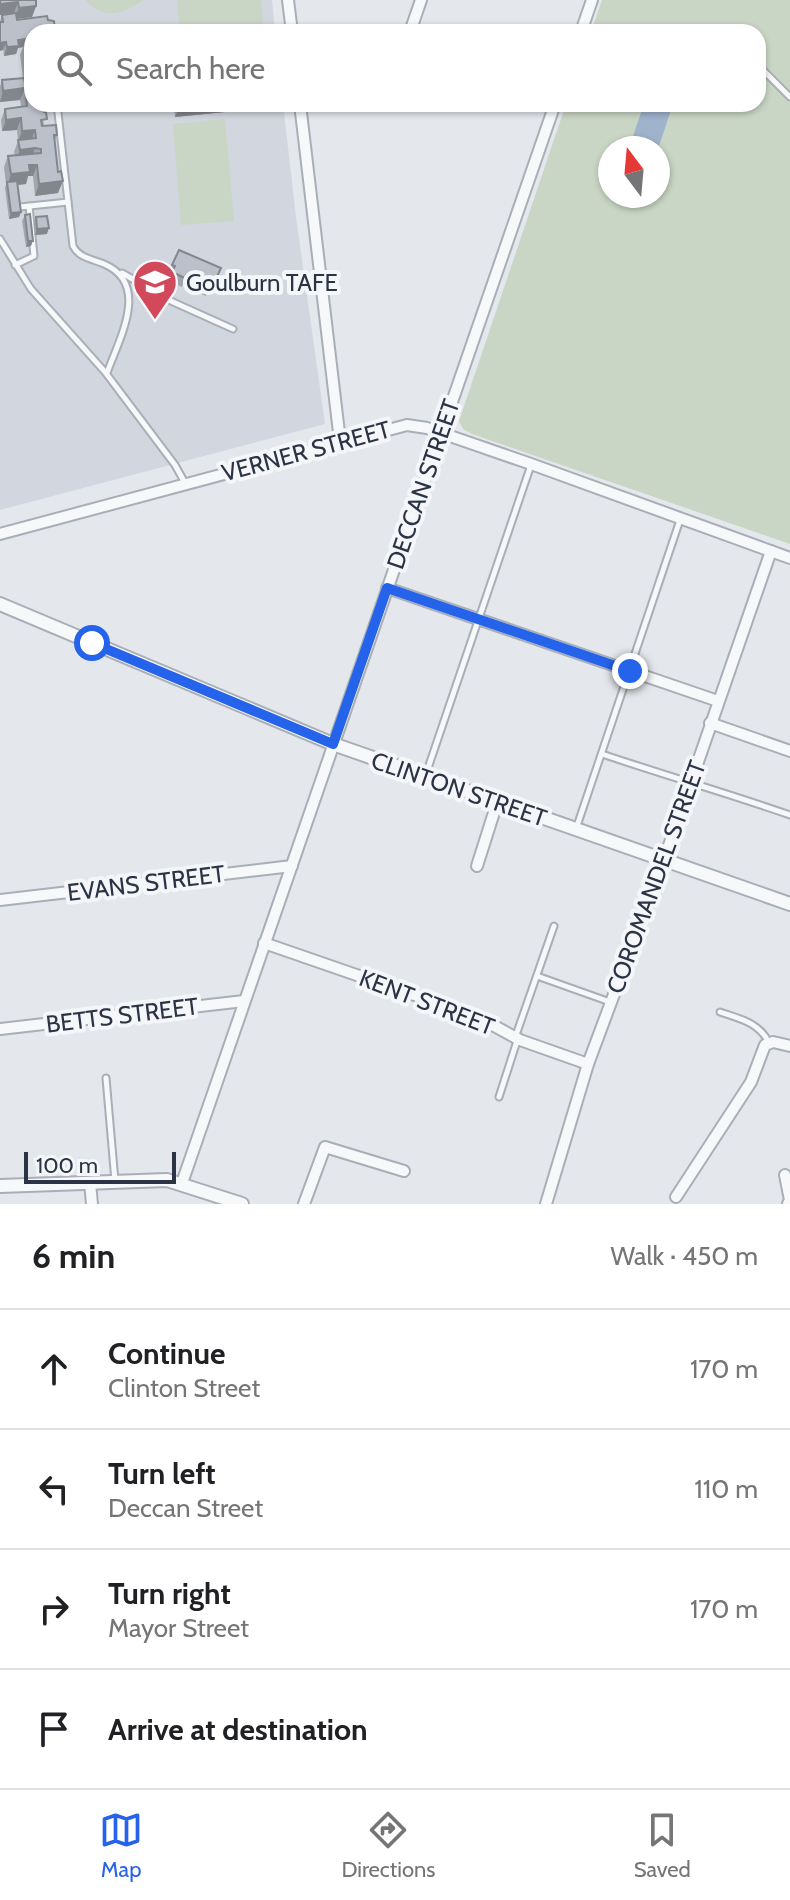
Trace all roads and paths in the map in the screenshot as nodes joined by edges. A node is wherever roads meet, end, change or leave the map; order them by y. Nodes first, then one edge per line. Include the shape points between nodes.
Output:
1 (288, 0) edge
2 (421, 0) edge
3 (592, 0) edge
4 (291, 24) edge
5 (413, 24) edge
6 (584, 24) edge
7 (766, 73) edge
8 (790, 97) edge
9 (58, 112) edge
10 (301, 112) edge
11 (552, 112) edge
12 (68, 202) junction
13 (29, 206) junction
14 (20, 207) edge
15 (0, 239) edge
16 (15, 265) junction
17 (114, 269) junction
18 (233, 329) dead end
19 (107, 374) junction
20 (440, 433) junction
21 (340, 441) junction
22 (531, 464) junction
23 (185, 483) junction
24 (681, 517) junction
25 (0, 534) edge
26 (771, 551) junction
27 (790, 558) edge
28 (387, 588) junction
29 (0, 604) edge
30 (477, 618) junction
31 (630, 671) junction
32 (718, 701) junction
33 (710, 723) junction
34 (333, 744) junction
35 (790, 751) edge
36 (602, 754) junction
37 (425, 778) junction
38 (691, 782) junction
39 (497, 803) junction
40 (790, 815) edge
41 (575, 830) junction
42 (664, 860) junction
43 (292, 866) junction
44 (477, 866) dead end
45 (0, 900) edge
46 (790, 904) edge
47 (554, 926) dead end
48 (264, 943) junction
49 (537, 976) junction
50 (244, 1001) junction
51 (610, 1002) junction
52 (720, 1012) dead end
53 (0, 1029) edge
54 (516, 1038) junction
55 (769, 1043) junction
56 (790, 1046) edge
57 (588, 1064) junction
58 (106, 1078) dead end
59 (499, 1097) dead end
60 (404, 1171) dead end
61 (785, 1175) dead end
62 (115, 1182) junction
63 (90, 1183) junction
64 (182, 1183) junction
65 (0, 1186) edge
66 (676, 1197) dead end
67 (92, 1204) edge
68 (242, 1204) edge
69 (304, 1204) edge
70 (546, 1204) edge
71 (788, 1204) edge

1 - 4 street
2 - 5 street
3 - 6 street
7 - 8 lane
9 - 12 lane
10 - 21 street
11 - 20 street, DECCAN STREET
12 - 13 lane
12 - 17 lane via 75,250
13 - 14 lane
13 - 16 lane via 34,256
15 - 16 lane
16 - 19 lane
17 - 18 lane
17 - 19 lane via 127,283 130,297
19 - 23 lane
20 - 21 street, VERNER STREET via 407,425
20 - 22 street, VERNER STREET
20 - 28 street, DECCAN STREET
21 - 23 street, VERNER STREET
22 - 24 street, VERNER STREET
22 - 30 lane
23 - 25 street, VERNER STREET
24 - 26 street, VERNER STREET
24 - 31 lane
26 - 27 street, VERNER STREET
26 - 32 street, COROMANDEL STREET
28 - 30 street
28 - 34 street, DECCAN STREET
29 - 34 street, CLINTON STREET
30 - 31 street
30 - 37 lane
31 - 32 street
31 - 36 lane
32 - 33 street, COROMANDEL STREET
33 - 35 street
33 - 38 street, COROMANDEL STREET
34 - 37 street, CLINTON STREET
34 - 43 street, DECCAN STREET
36 - 38 lane
36 - 41 lane
37 - 39 street, CLINTON STREET
38 - 40 lane
38 - 42 street, COROMANDEL STREET
39 - 41 street, CLINTON STREET
39 - 44 street
41 - 42 street, CLINTON STREET
42 - 46 street, CLINTON STREET
42 - 51 street, COROMANDEL STREET
43 - 45 street, EVANS STREET
43 - 48 street, DECCAN STREET
47 - 49 lane
48 - 50 street, DECCAN STREET
48 - 54 street, KENT STREET via 478,1017
49 - 51 lane
49 - 54 lane
50 - 53 street, BETTS STREET
50 - 64 street, DECCAN STREET
51 - 57 street, COROMANDEL STREET
52 - 55 lane via 754,1024
54 - 57 street, KENT STREET
54 - 59 lane
55 - 56 street
55 - 66 street via 751,1082
57 - 70 street, COROMANDEL STREET
58 - 62 lane
60 - 69 street via 325,1147
61 - 71 street
62 - 63 street
62 - 64 street
63 - 65 street
63 - 67 street
64 - 68 street

